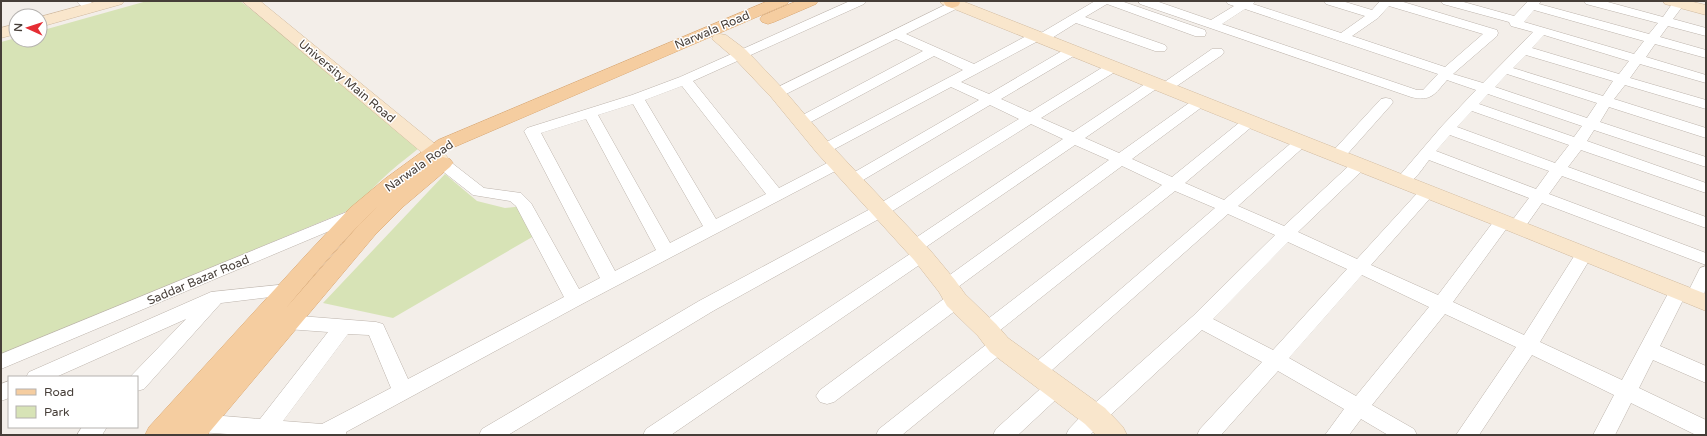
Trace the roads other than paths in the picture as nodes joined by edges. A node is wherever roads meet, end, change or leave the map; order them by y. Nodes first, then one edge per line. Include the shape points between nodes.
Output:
1 (116, 1) edge
2 (250, 1) edge
3 (781, 1) edge
4 (810, 1) edge
5 (860, 1) edge
6 (1079, 1) edge
7 (1110, 1) edge
8 (1144, 1) edge
9 (1330, 1) edge
10 (1387, 1) edge
11 (1447, 1) edge
12 (1590, 1) edge
13 (952, 2) edge
14 (1242, 2) edge
15 (1675, 2) edge
16 (1531, 3) edge
17 (87, 4) edge
18 (1100, 4) edge
19 (1706, 10) edge
20 (1374, 14) junction
21 (1075, 18) junction
22 (48, 19) edge
23 (1518, 21) junction
24 (1665, 21) junction
25 (1213, 24) junction
26 (1541, 31) junction
27 (1706, 32) edge
28 (1200, 33) dead end
29 (897, 34) junction
30 (1039, 37) junction
31 (1343, 37) junction
32 (1652, 38) junction
33 (720, 39) junction
34 (1160, 48) dead end
35 (1524, 50) junction
36 (933, 51) junction
37 (1072, 51) junction
38 (1217, 52) dead end
39 (740, 54) junction
40 (1706, 54) edge
41 (1638, 59) junction
42 (1113, 67) junction
43 (973, 69) junction
44 (1504, 70) junction
45 (1446, 73) junction
46 (1706, 79) edge
47 (685, 80) junction
48 (1622, 80) junction
49 (950, 82) junction
50 (1161, 85) junction
51 (1486, 89) junction
52 (777, 93) junction
53 (637, 98) junction
54 (990, 98) junction
55 (1201, 101) junction
56 (1606, 101) junction
57 (1386, 102) dead end
58 (1706, 105) edge
59 (1471, 106) junction
60 (590, 113) junction
61 (1031, 118) junction
62 (802, 121) junction
63 (1250, 121) junction
64 (1592, 124) junction
65 (1447, 129) junction
66 (1706, 133) edge
67 (1074, 138) junction
68 (1301, 142) junction
69 (1578, 143) junction
70 (1426, 153) junction
71 (1337, 156) junction
72 (438, 158) junction
73 (1122, 159) junction
74 (1706, 162) edge
75 (838, 164) junction
76 (1360, 164) junction
77 (1559, 170) junction
78 (1402, 182) junction
79 (1175, 183) junction
80 (1706, 188) edge
81 (1427, 192) junction
82 (776, 195) junction
83 (1540, 196) junction
84 (396, 201) junction
85 (1227, 208) junction
86 (880, 211) junction
87 (358, 213) junction
88 (1706, 223) edge
89 (1510, 224) junction
90 (713, 228) junction
91 (1287, 233) junction
92 (666, 251) junction
93 (918, 251) junction
94 (1584, 254) junction
95 (1706, 259) edge
96 (1360, 267) junction
97 (1706, 272) edge
98 (611, 281) junction
99 (288, 290) junction
100 (951, 293) junction
101 (218, 297) junction
102 (1693, 298) edge
103 (575, 299) junction
104 (1442, 304) junction
105 (1200, 321) junction
106 (286, 322) junction
107 (343, 326) junction
108 (993, 337) junction
109 (1528, 346) junction
110 (1649, 350) junction
111 (1276, 360) junction
112 (1, 362) edge
113 (1036, 373) junction
114 (1706, 375) edge
115 (38, 376) edge
116 (138, 382) edge
117 (1056, 387) junction
118 (1627, 391) junction
119 (403, 392) junction
120 (827, 396) dead end
121 (1358, 407) junction
122 (1095, 416) junction
123 (195, 429) edge
124 (1706, 430) edge
125 (262, 432) edge
126 (325, 433) junction
127 (656, 434) edge
128 (159, 435) edge
129 (346, 435) edge
130 (490, 435) edge
131 (887, 435) edge
132 (1004, 435) edge
133 (1077, 435) edge
134 (1113, 435) edge
135 (1208, 435) edge
136 (1336, 435) edge
137 (1406, 435) edge
138 (1467, 435) edge
139 (1604, 435) edge

1 - 17 street
2 - 72 street, University Main Road
3 - 72 main road, Narwala Road via 445,144
4 - 33 main road, Narwala Road
5 - 39 street
6 - 18 street
7 - 28 street
8 - 25 street
9 - 20 street
10 - 20 street
10 - 45 street via 1492,33
11 - 23 street
12 - 24 street
13 - 29 street
13 - 30 street
14 - 25 street
14 - 31 street
15 - 19 street
15 - 24 street
16 - 23 street
16 - 32 street
17 - 22 street
18 - 21 street
20 - 31 street
21 - 30 street
21 - 34 street
23 - 26 street via 1515,23
24 - 27 street
24 - 32 street
25 - 45 street via 1416,94 1427,94
26 - 35 street
26 - 41 street
29 - 36 street
29 - 52 street
30 - 37 street
30 - 43 street
31 - 45 street
32 - 40 street
32 - 41 street
33 - 39 street
33 - 72 main road, Narwala Road via 456,155
35 - 44 street
35 - 48 street
36 - 43 street
36 - 62 street
37 - 42 street
37 - 54 street
38 - 50 street
39 - 47 street
39 - 52 street
41 - 46 street
41 - 48 street
42 - 50 street
42 - 61 street
43 - 49 street
44 - 51 street
44 - 56 street
45 - 51 street
47 - 53 street
47 - 82 street
48 - 56 street
48 - 58 street
49 - 54 street
49 - 75 street
50 - 55 street
50 - 67 street
51 - 59 street
51 - 64 street
52 - 62 street
53 - 60 street
53 - 90 street
54 - 61 street
54 - 75 street
55 - 63 street
55 - 73 street
56 - 64 street
56 - 66 street
57 - 71 street
59 - 65 street
59 - 69 street
60 - 92 street
60 - 98 street via 532,131
61 - 67 street
61 - 86 street
62 - 75 street
63 - 68 street
63 - 79 street
64 - 69 street
64 - 74 street
65 - 70 street
65 - 77 street
67 - 73 street
67 - 93 street
68 - 71 street
68 - 85 street
69 - 77 street
69 - 80 street
70 - 78 street
70 - 83 street
71 - 76 street
72 - 84 main road, Narwala Road
72 - 87 main road, Narwala Road via 393,182
72 - 103 street via 479,192 515,197 523,203
73 - 79 street
73 - 100 street
75 - 82 street
75 - 86 street
76 - 78 street
76 - 91 street
77 - 83 street
77 - 88 street
78 - 81 street
79 - 85 street
79 - 108 street
81 - 89 street
81 - 96 street
82 - 90 street
83 - 89 street
83 - 95 street
84 - 87 street, Saddar Bazar Road
84 - 106 main road, Narwala Road
85 - 91 street
85 - 113 street
86 - 93 street
86 - 130 street via 706,306
87 - 99 main road, Narwala Road
87 - 112 street, Saddar Bazar Road
89 - 94 street
89 - 104 street
90 - 92 street
91 - 96 street
91 - 105 street
92 - 98 street
93 - 100 street
93 - 127 street
94 - 102 street
94 - 109 street
96 - 104 street
96 - 111 street
97 - 102 street
98 - 103 street
99 - 101 street
99 - 128 main road, Narwala Road
100 - 108 street
100 - 120 street
101 - 115 street
101 - 116 street
102 - 110 street
103 - 119 street
104 - 109 street
104 - 121 street
105 - 111 street
105 - 122 street
106 - 107 street
106 - 123 main road, Narwala Road
107 - 119 street via 376,329
107 - 125 street
108 - 113 street
108 - 131 street
109 - 118 street
109 - 138 street
110 - 114 street
110 - 118 street
111 - 121 street
111 - 135 street
113 - 117 street
117 - 122 street
117 - 132 street
118 - 124 street
118 - 139 street
119 - 126 street
121 - 136 street
121 - 137 street
122 - 133 street
122 - 134 street
123 - 125 street
125 - 126 street
126 - 129 street

